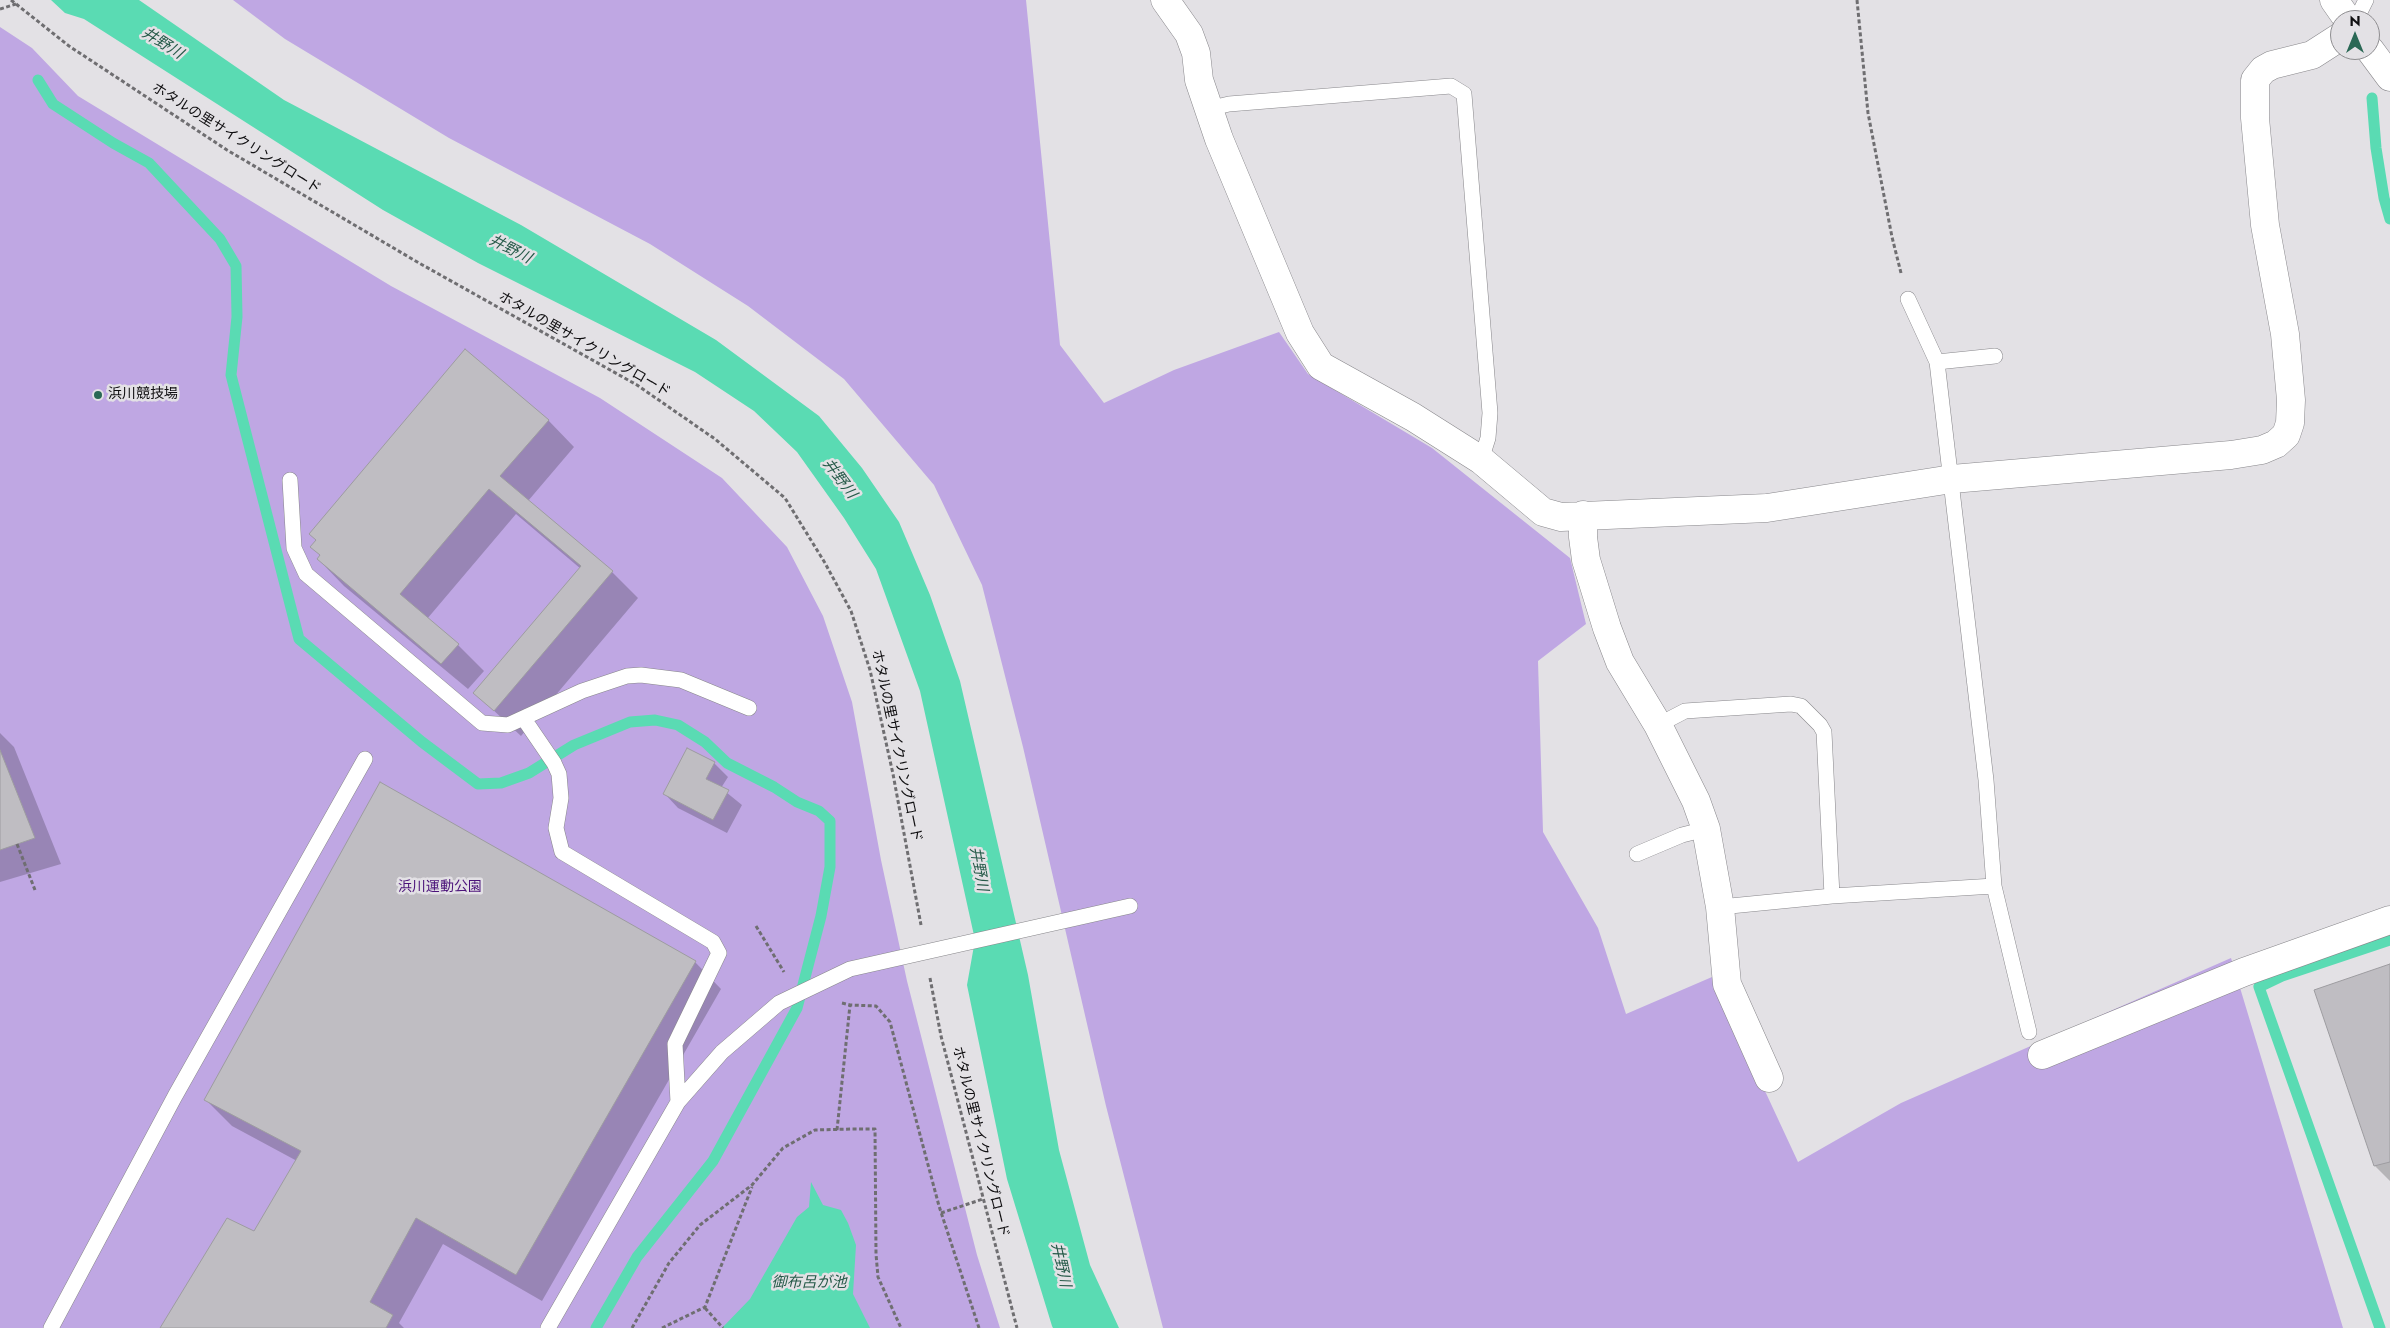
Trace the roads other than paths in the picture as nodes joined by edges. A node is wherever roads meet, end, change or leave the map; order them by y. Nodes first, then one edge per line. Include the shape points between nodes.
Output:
1 (1165, 0) edge
2 (2330, 43) edge
3 (2377, 60) edge
4 (2390, 77) edge
5 (1208, 109) junction
6 (1908, 299) road end
7 (1995, 356) dead end
8 (1937, 362) junction
9 (1481, 460) junction
10 (1952, 479) junction
11 (290, 480) dead end
12 (1584, 516) junction
13 (749, 708) dead end
14 (524, 719) junction
15 (1658, 725) junction
16 (365, 759) dead end
17 (1706, 829) junction
18 (1637, 854) dead end
19 (1994, 886) junction
20 (1832, 896) junction
21 (1130, 906) dead end
22 (1720, 907) junction
23 (2390, 920) edge
24 (2035, 1043) joint
25 (1769, 1078) dead end
26 (678, 1102) junction
27 (51, 1328) edge
28 (548, 1328) edge

1 - 5 street via 1189,34
2 - 10 street via 2312,55 2272,65 2262,70 2255,80 2254,118 2265,225 2285,334 2291,400 2286,435 2262,450 2231,455
3 - 4 street
5 - 9 street via 1300,334 1321,366 1413,417
5 - 9 lane via 1229,104 1451,86 1464,94 1490,413 1488,438
6 - 8 lane
7 - 8 lane
8 - 10 lane
9 - 12 street via 1543,512 1561,517
10 - 12 street via 1767,508
10 - 19 lane via 1986,780
11 - 14 lane via 294,548 306,574 482,723 508,725
12 - 15 street via 1586,560 1606,628 1620,662
13 - 14 lane via 681,680 641,675 627,676 582,691
14 - 26 lane via 559,774 561,798 556,828 562,852 713,942 719,953 675,1044
15 - 17 street via 1696,801
15 - 20 lane via 1685,711 1801,706 1824,732
16 - 27 lane via 175,1096
17 - 18 lane via 1682,835
17 - 22 street
19 - 20 lane
19 - 24 lane
20 - 22 lane
21 - 26 lane via 850,969 779,1003 722,1052
22 - 25 street via 1727,984
23 - 24 street
26 - 28 lane

